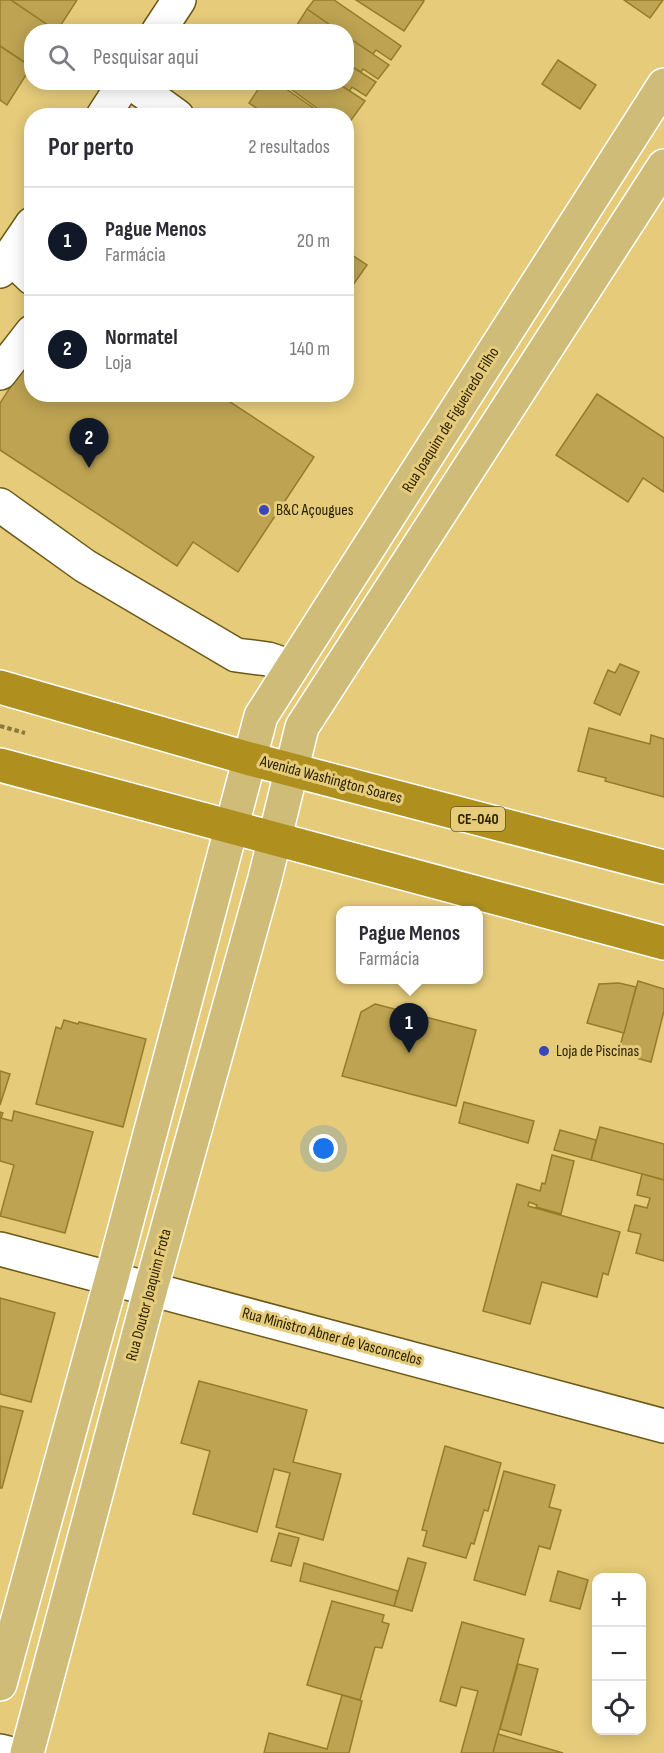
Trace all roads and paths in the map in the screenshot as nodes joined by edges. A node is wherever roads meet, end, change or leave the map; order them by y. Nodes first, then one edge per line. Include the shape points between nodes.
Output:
1 (179, 0) edge
2 (163, 24) edge
3 (664, 85) edge
4 (120, 90) edge
5 (141, 90) edge
6 (108, 108) edge
7 (166, 108) edge
8 (664, 166) edge
9 (24, 244) edge
10 (14, 269) edge
11 (542, 276) junction
12 (580, 298) junction
13 (24, 342) edge
14 (0, 373) edge
15 (0, 505) edge
16 (292, 667) junction
17 (0, 687) edge
18 (250, 759) junction
19 (0, 765) edge
20 (292, 769) junction
21 (232, 826) junction
22 (275, 838) junction
23 (664, 867) edge
24 (664, 943) edge
25 (0, 1249) edge
26 (112, 1277) junction
27 (151, 1288) junction
28 (664, 1426) edge
29 (0, 1684) edge
30 (0, 1751) edge
31 (8, 1753) edge
32 (27, 1753) edge

1 - 2 street
3 - 11 main road, Rua Joaquim de Figueiredo Filho
4 - 6 street
5 - 7 street
8 - 12 main road
9 - 10 street
11 - 12 main road
11 - 16 main road, Rua Joaquim de Figueiredo Filho
12 - 20 main road via 302,727
13 - 14 street
15 - 16 street via 85,566 236,655
16 - 18 main road, Rua Joaquim de Figueiredo Filho via 261,716
17 - 18 highway, Avenida Washington Soares / CE-040
18 - 20 highway, Avenida Washington Soares / CE-040
18 - 21 main road, Rua Joaquim de Figueiredo Filho
19 - 21 highway
20 - 22 main road, Rua Doutor Joaquim Frota
20 - 23 highway, Avenida Washington Soares / CE-040
21 - 22 highway
21 - 26 main road
22 - 24 highway
22 - 27 main road, Rua Doutor Joaquim Frota
25 - 26 street, Rua Ministro Abner de Vasconcelos
26 - 27 street, Rua Ministro Abner de Vasconcelos
26 - 29 main road
27 - 28 street, Rua Ministro Abner de Vasconcelos
27 - 32 main road, Rua Doutor Joaquim Frota
30 - 31 street

